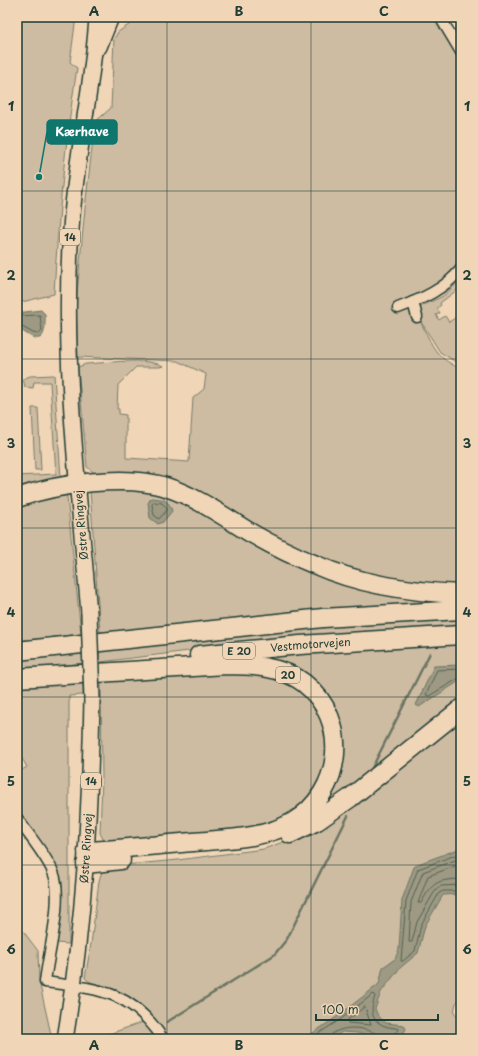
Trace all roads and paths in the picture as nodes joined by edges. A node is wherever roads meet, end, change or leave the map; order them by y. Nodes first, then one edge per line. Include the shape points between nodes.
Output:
1 (96, 17) edge
2 (111, 17) edge
3 (440, 17) edge
4 (461, 52) edge
5 (93, 65) junction
6 (461, 269) edge
7 (412, 302) junction
8 (398, 308) dead end
9 (417, 317) dead end
10 (78, 484) junction
11 (17, 498) edge
12 (461, 594) edge
13 (461, 610) edge
14 (461, 635) edge
15 (17, 651) edge
16 (17, 677) edge
17 (461, 709) edge
18 (17, 818) edge
19 (87, 857) junction
20 (74, 986) junction
21 (65, 1039) edge
22 (163, 1039) edge

1 - 5 main road, Østre Ringvej / 14
2 - 5 main road, Østre Ringvej / 14
3 - 4 street
5 - 10 main road, Østre Ringvej / 14 via 79,146 71,230 68,351
6 - 7 street via 437,290
7 - 8 street
7 - 9 street
10 - 11 highway via 33,492
10 - 12 highway via 130,482 159,485 196,499 270,544 318,566 380,585
10 - 19 main road, Østre Ringvej / 14, bridge via 89,613 92,699
13 - 15 highway, E 20 via 323,618
14 - 16 highway, Vestmotorvejen / E 20 via 292,646
16 - 19 highway, 20 via 225,665 257,666 278,671 304,683 320,700 329,716 337,749 331,777 320,799 293,822 240,838
17 - 19 highway via 350,798 300,830 255,844
18 - 20 street via 53,871 57,883 45,982
19 - 20 main road, Østre Ringvej / 14
20 - 21 main road, Østre Ringvej / 14
20 - 22 street via 105,991 130,1003 151,1022

